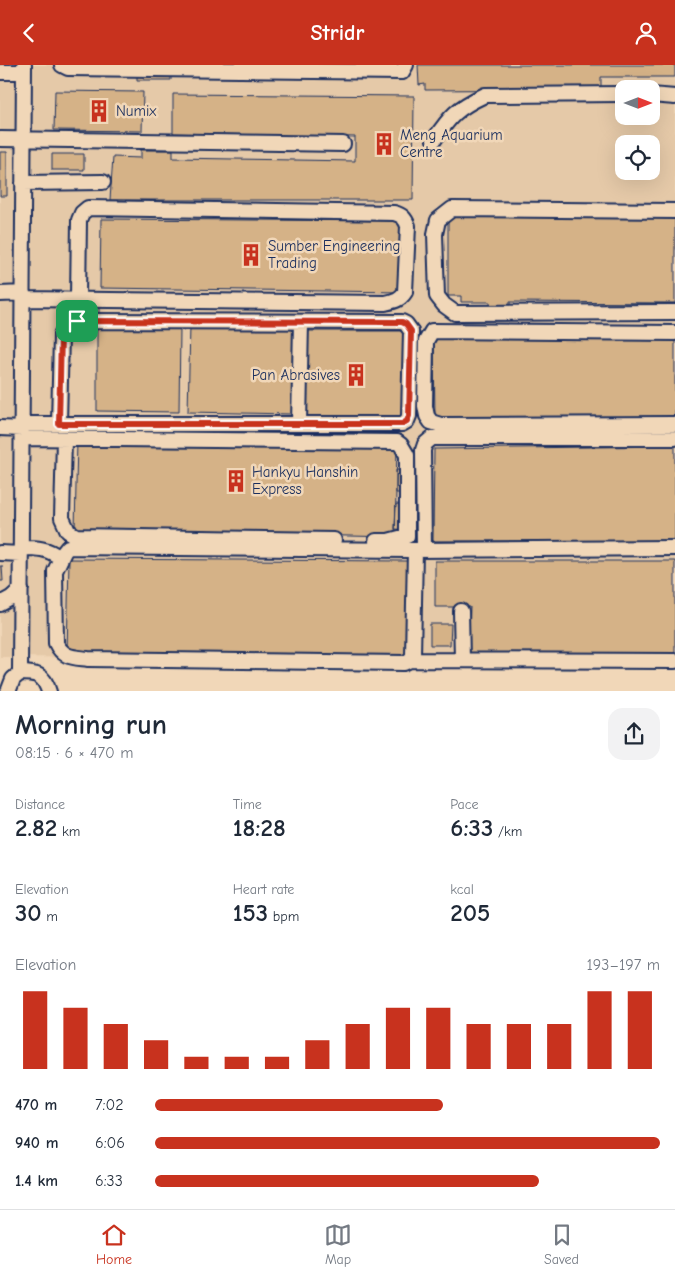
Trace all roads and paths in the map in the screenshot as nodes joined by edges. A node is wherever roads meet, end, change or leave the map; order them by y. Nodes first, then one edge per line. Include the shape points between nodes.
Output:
1 (62, 65) edge
2 (406, 65) edge
3 (24, 69) edge
4 (0, 72) edge
5 (615, 94) edge
6 (660, 96) edge
7 (675, 97) edge
8 (0, 139) edge
9 (24, 139) junction
10 (434, 140) dead end
11 (343, 145) dead end
12 (103, 182) dead end
13 (24, 183) junction
14 (675, 211) edge
15 (0, 294) edge
16 (23, 296) junction
17 (78, 299) junction
18 (675, 312) edge
19 (301, 322) junction
20 (675, 333) edge
21 (59, 424) junction
22 (299, 424) junction
23 (675, 425) edge
24 (0, 428) edge
25 (22, 431) junction
26 (675, 437) edge
27 (64, 439) junction
28 (675, 548) edge
29 (419, 550) junction
30 (21, 551) junction
31 (0, 553) edge
32 (60, 558) junction
33 (20, 589) junction
34 (0, 603) edge
35 (461, 611) dead end
36 (410, 660) junction
37 (462, 660) junction
38 (675, 661) edge
39 (20, 673) junction
40 (8, 691) edge
41 (49, 691) edge
42 (57, 691) edge

1 - 2 street via 68,68 402,72
3 - 4 street
3 - 9 street
5 - 10 street via 485,95 450,117
6 - 7 street
8 - 9 street
9 - 11 street
9 - 13 street
12 - 13 street
13 - 16 street
14 - 18 street via 452,209 438,220 435,234 438,296 455,313
15 - 16 street
16 - 17 street
16 - 25 street
17 - 17 street via 396,301 405,292 408,226 405,219 394,213 88,208 79,220
19 - 21 street via 67,323 61,335
19 - 22 street
19 - 22 street via 402,322 411,331 409,416 405,423
20 - 23 street via 432,331 426,341 425,397 427,416 431,422 441,425
21 - 22 street
21 - 25 street
24 - 25 street
25 - 27 street
25 - 30 street
26 - 29 street via 432,438 423,450
27 - 27 street via 62,518 68,531 76,536 388,541 407,536 407,455 397,442
28 - 29 street
29 - 32 street via 68,547
29 - 36 street via 413,656
30 - 31 street
30 - 32 street via 43,548
30 - 33 street
32 - 36 street via 55,571 56,643 60,652 71,657 404,663
33 - 34 street
33 - 39 street
35 - 37 street
36 - 37 street
37 - 38 street
39 - 40 street
39 - 41 street via 35,673 42,677
41 - 42 street

